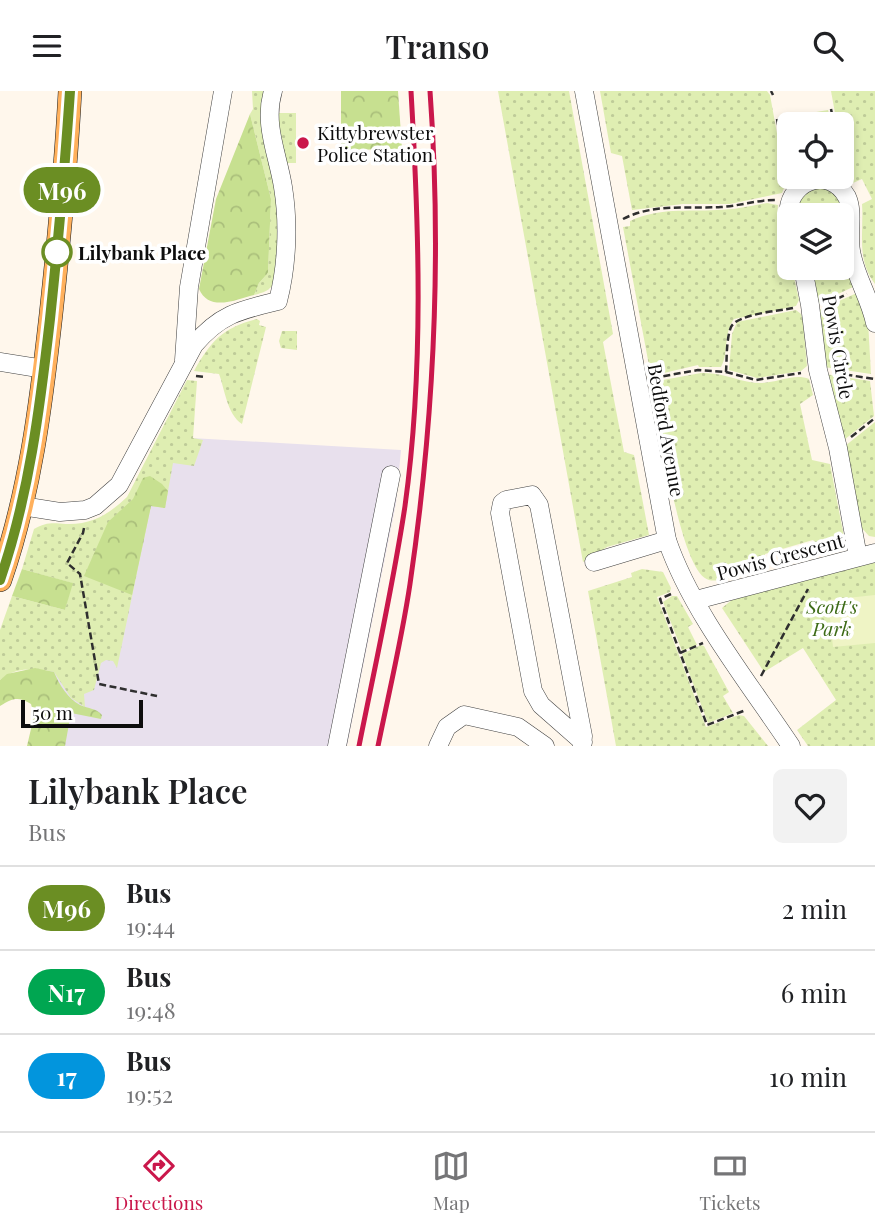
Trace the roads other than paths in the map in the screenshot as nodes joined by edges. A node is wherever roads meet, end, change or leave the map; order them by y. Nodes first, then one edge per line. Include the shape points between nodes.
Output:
1 (70, 91) edge
2 (223, 91) edge
3 (273, 91) edge
4 (584, 91) edge
5 (791, 203) edge
6 (849, 203) edge
7 (854, 261) edge
8 (805, 280) edge
9 (188, 286) junction
10 (875, 323) edge
11 (212, 325) junction
12 (0, 362) edge
13 (183, 367) junction
14 (44, 369) junction
15 (391, 475) dead end
16 (22, 506) junction
17 (667, 540) junction
18 (867, 555) edge
19 (594, 562) dead end
20 (0, 580) edge
21 (692, 594) junction
22 (583, 744) edge
23 (337, 746) edge
24 (438, 746) edge
25 (545, 746) edge
26 (791, 746) edge

1 - 14 main road
2 - 9 street
3 - 11 street via 271,135 285,200 285,268 278,302
4 - 17 street, Bedford Avenue
5 - 6 street, Powis Circle via 794,192 812,181 834,183
7 - 10 street, Powis Circle
8 - 18 street, Powis Circle via 818,370
9 - 11 street via 199,317
9 - 13 street
11 - 13 street
12 - 14 street
13 - 16 street via 119,485 95,506 60,512
14 - 16 main road
15 - 23 street
16 - 20 main road
17 - 19 street
17 - 21 street, Bedford Avenue
18 - 21 street, Powis Crescent
21 - 26 street, Bedford Avenue
22 - 22 street via 540,505 532,495 506,500 500,513 533,691 541,705
24 - 25 street via 447,727 464,715 517,727

